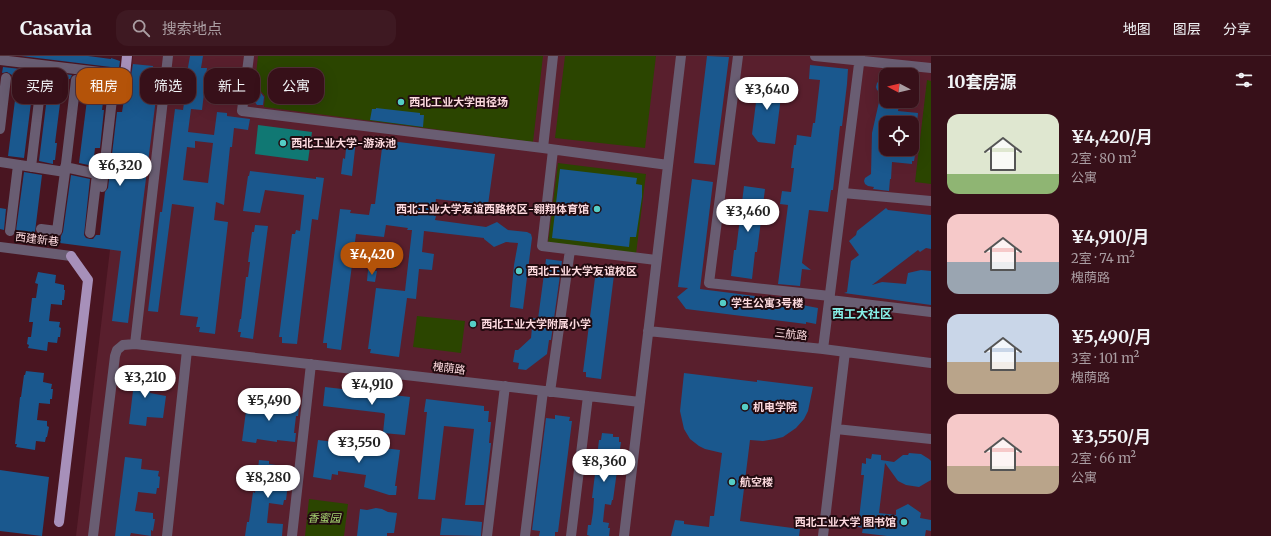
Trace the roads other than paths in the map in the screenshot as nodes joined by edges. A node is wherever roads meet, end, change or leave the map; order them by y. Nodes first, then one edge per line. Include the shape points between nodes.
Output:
1 (127, 56) edge
2 (168, 56) edge
3 (249, 56) edge
4 (554, 56) edge
5 (681, 56) edge
6 (738, 56) edge
7 (814, 56) edge
8 (860, 58) edge
9 (0, 60) edge
10 (122, 68) edge
11 (931, 68) edge
12 (76, 69) edge
13 (6, 78) dead end
14 (76, 80) dead end
15 (39, 104) edge
16 (115, 104) edge
17 (0, 129) edge
18 (543, 148) junction
19 (553, 150) junction
20 (0, 162) edge
21 (18, 165) junction
22 (668, 165) junction
23 (31, 167) junction
24 (65, 170) junction
25 (102, 187) dead end
26 (843, 193) junction
27 (931, 201) edge
28 (41, 229) dead end
29 (10, 231) dead end
30 (90, 233) dead end
31 (0, 246) edge
32 (570, 250) junction
33 (71, 256) joint
34 (656, 260) junction
35 (830, 298) junction
36 (931, 312) edge
37 (648, 331) junction
38 (135, 344) junction
39 (823, 349) junction
40 (187, 350) junction
41 (845, 352) junction
42 (931, 363) edge
43 (311, 364) junction
44 (505, 386) junction
45 (547, 391) junction
46 (588, 396) junction
47 (640, 402) junction
48 (836, 429) junction
49 (931, 440) edge
50 (59, 522) dead end
51 (93, 536) edge
52 (167, 536) edge
53 (292, 536) edge
54 (487, 536) edge
55 (524, 536) edge
56 (571, 536) edge
57 (624, 536) edge
58 (823, 536) edge

1 - 10 main road
2 - 38 street
3 - 18 street via 242,111
4 - 18 street
5 - 22 street
6 - 35 street via 709,284
7 - 8 street
8 - 11 street
8 - 26 street
9 - 12 street
13 - 17 street
14 - 24 street
15 - 23 street
16 - 25 street
18 - 19 street
19 - 22 street
19 - 32 street via 542,246
20 - 21 street
21 - 23 street
21 - 29 street
22 - 34 street
23 - 24 street
24 - 28 street via 57,232
24 - 30 street via 97,174
26 - 27 street
26 - 35 street
31 - 33 street, 西建新巷
32 - 34 street
32 - 45 street
33 - 50 main road via 88,280
34 - 37 street
35 - 36 street
35 - 39 street
37 - 39 street, 三航路
37 - 47 street
38 - 40 street, 槐荫路
38 - 51 street via 123,345 115,356
39 - 41 street, 三航路
40 - 43 street, 槐荫路
40 - 52 street
41 - 42 street, 三航路
41 - 48 street
43 - 44 street, 槐荫路
43 - 53 street
44 - 45 street, 槐荫路
44 - 54 street
45 - 46 street, 槐荫路
45 - 55 street
46 - 47 street, 槐荫路
46 - 56 street
47 - 57 street
48 - 49 street
48 - 58 street

